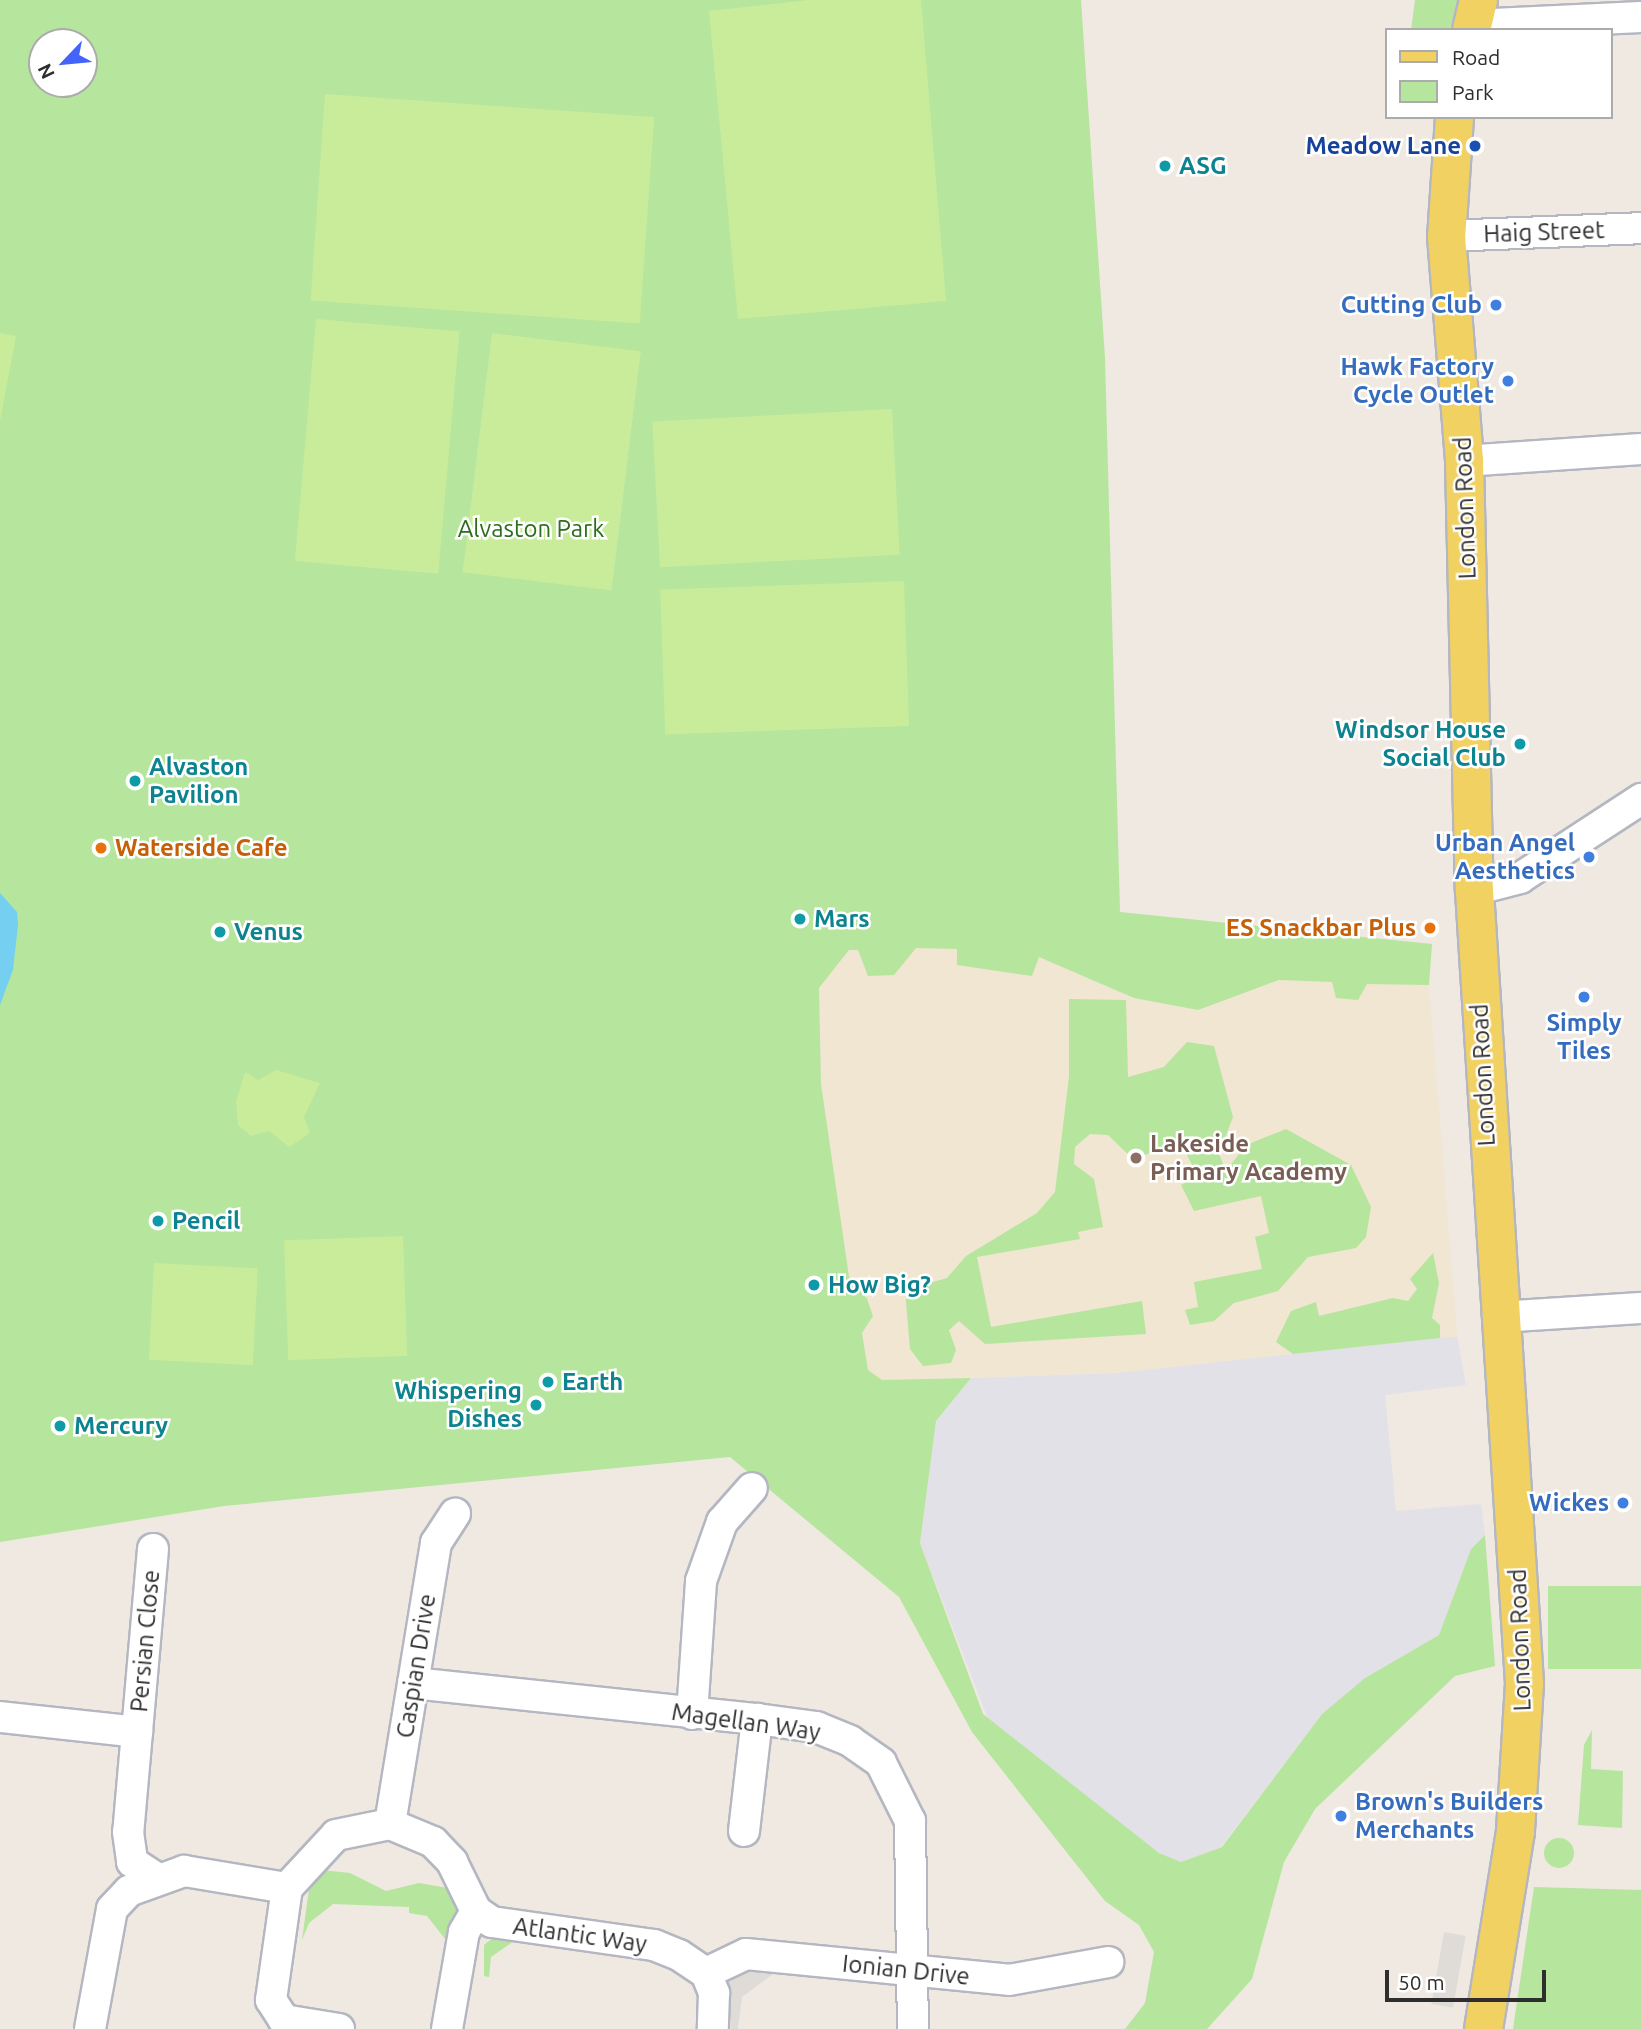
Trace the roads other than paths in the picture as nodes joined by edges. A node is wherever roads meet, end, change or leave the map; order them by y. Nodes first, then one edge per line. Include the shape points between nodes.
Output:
1 (1641, 17) edge
2 (1474, 18) edge
3 (1454, 119) edge
4 (1641, 228) edge
5 (1446, 236) junction
6 (1641, 449) edge
7 (1464, 461) junction
8 (1641, 799) edge
9 (1474, 890) junction
10 (1641, 1308) edge
11 (1498, 1317) junction
12 (751, 1488) dead end
13 (455, 1514) dead end
14 (153, 1549) dead end
15 (413, 1683) junction
16 (692, 1714) junction
17 (0, 1717) edge
18 (757, 1719) junction
19 (137, 1732) junction
20 (390, 1824) junction
21 (744, 1831) dead end
22 (155, 1877) junction
23 (287, 1888) junction
24 (476, 1911) junction
25 (1108, 1962) dead end
26 (911, 1971) junction
27 (706, 1973) junction
28 (90, 2029) edge
29 (339, 2029) edge
30 (447, 2029) edge
31 (713, 2029) edge
32 (913, 2029) edge
33 (1483, 2029) edge

1 - 2 street
3 - 5 main road, London Road
4 - 5 street, Haig Street
5 - 7 main road, London Road
6 - 7 street
7 - 9 main road, London Road
8 - 9 street via 1520,878
9 - 11 main road, London Road
10 - 11 street
11 - 33 main road, London Road via 1524,1683 1514,1831
12 - 16 street via 719,1503 701,1581
13 - 15 street, Caspian Drive via 436,1543
14 - 19 street, Persian Close
15 - 16 street, Magellan Way
15 - 20 street, Caspian Drive
16 - 18 street, Magellan Way
17 - 19 street, Persian Close
18 - 21 street
18 - 26 street, Magellan Way via 816,1727 850,1741 892,1780 915,1852
19 - 22 street, Persian Close via 128,1832 132,1862
20 - 23 street via 336,1835
20 - 24 street via 433,1842 452,1862
22 - 23 street via 184,1871
22 - 28 street via 112,1909
23 - 29 street via 271,2000 284,2020
24 - 27 street, Atlantic Way via 516,1927 654,1945
24 - 30 street via 464,1932
25 - 26 street, Ionian Drive via 1009,1980
26 - 27 street, Ionian Drive via 746,1954
26 - 32 street, Magellan Way
27 - 31 street via 714,1993

